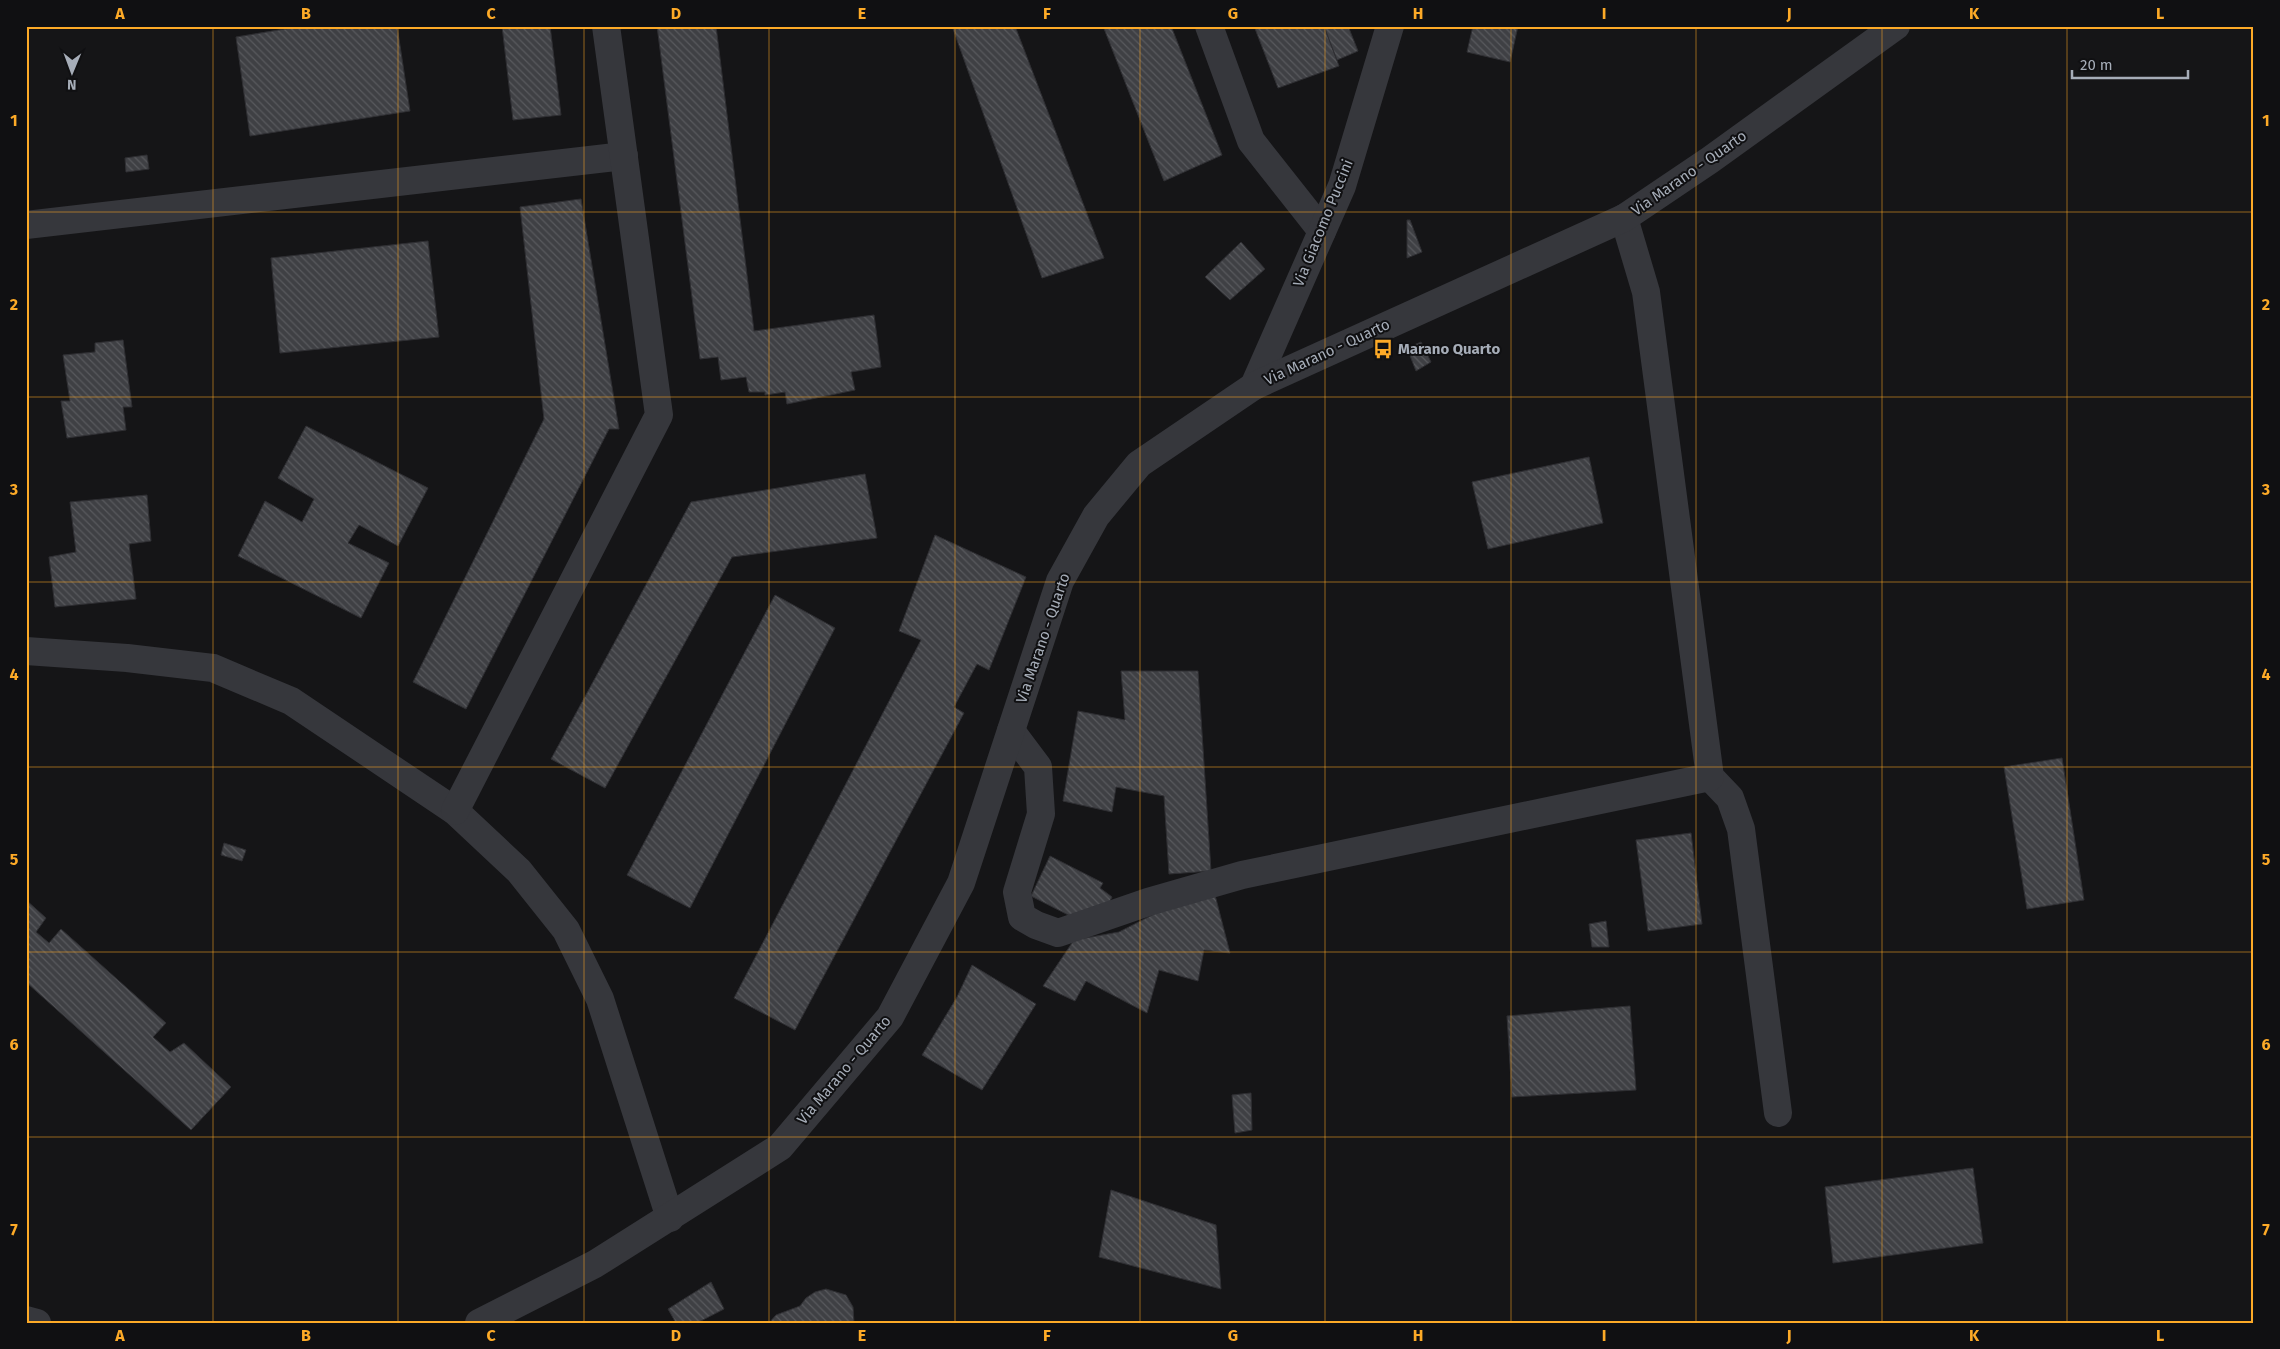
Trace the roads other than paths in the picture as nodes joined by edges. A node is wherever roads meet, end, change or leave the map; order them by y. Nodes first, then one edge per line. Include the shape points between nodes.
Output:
1 (606, 26) edge
2 (1210, 26) edge
3 (1390, 26) edge
4 (1896, 26) edge
5 (624, 156) junction
6 (1624, 218) junction
7 (26, 225) edge
8 (1322, 231) junction
9 (1254, 386) junction
10 (26, 651) edge
11 (1011, 731) junction
12 (1710, 777) junction
13 (455, 811) junction
14 (1778, 1113) dead end
15 (670, 1218) junction
16 (26, 1320) edge
17 (37, 1323) edge
18 (479, 1323) edge

1 - 5 street
2 - 8 street via 1251,142
3 - 8 street, Via Giacomo Puccini via 1342,186
4 - 6 street, Via Marano - Quarto
5 - 7 street
5 - 13 street via 659,415
6 - 9 street, Via Marano - Quarto
6 - 12 street via 1646,292
8 - 9 street, Via Giacomo Puccini
9 - 11 street, Via Marano - Quarto via 1140,464 1096,516 1060,581
10 - 13 street via 213,668 291,701
11 - 12 street via 1038,767 1042,814 1017,892 1022,916 1058,933 1148,902 1242,875
11 - 15 street, Via Marano - Quarto via 960,883 890,1017 780,1147
12 - 14 street via 1730,798 1741,828
13 - 15 street via 519,871 566,930 600,999
15 - 18 street, Via Marano - Quarto via 596,1264
16 - 17 street

